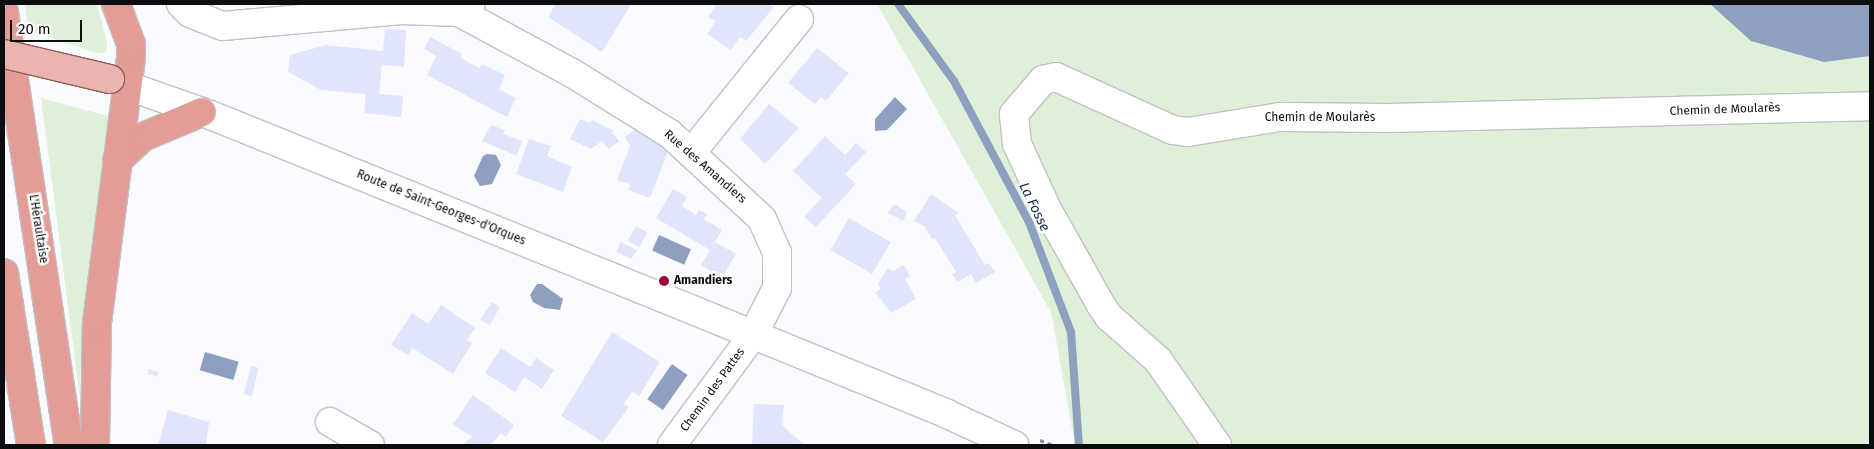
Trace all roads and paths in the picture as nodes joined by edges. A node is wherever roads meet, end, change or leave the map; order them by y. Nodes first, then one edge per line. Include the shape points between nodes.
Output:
1 (116, 4) edge
2 (181, 4) edge
3 (465, 8) edge
4 (4, 12) edge
5 (799, 19) dead end
6 (4, 54) edge
7 (119, 82) junction
8 (1870, 106) edge
9 (202, 112) junction
10 (692, 153) junction
11 (116, 161) junction
12 (4, 272) edge
13 (753, 335) junction
14 (330, 422) dead end
15 (31, 445) edge
16 (69, 445) edge
17 (95, 445) edge
18 (370, 445) edge
19 (672, 445) edge
20 (1014, 445) edge
21 (1217, 445) edge

1 - 7 highway via 131,44
2 - 3 street via 190,13 223,26 402,10
3 - 10 street, Rue des Amandiers via 670,134
4 - 16 highway, L'Héraultaise
5 - 10 street
6 - 7 main road, Route de Saint-Georges-d'Orques, bridge
7 - 9 street, Route de Saint-Georges-d'Orques
7 - 11 highway
8 - 21 street, Chemin de Moularès via 1389,118 1280,117 1188,132 1173,130 1056,77 1043,80 1014,114 1017,144 1047,209 1100,305 1158,360
9 - 11 highway via 143,137
9 - 13 street, Route de Saint-Georges-d'Orques
10 - 13 street, Rue des Amandiers via 762,219 777,253 777,288 765,317
11 - 17 highway via 97,323
12 - 15 highway
13 - 19 street, Chemin des Pattes
13 - 20 street, Route de Saint-Georges-d'Orques
14 - 18 street

